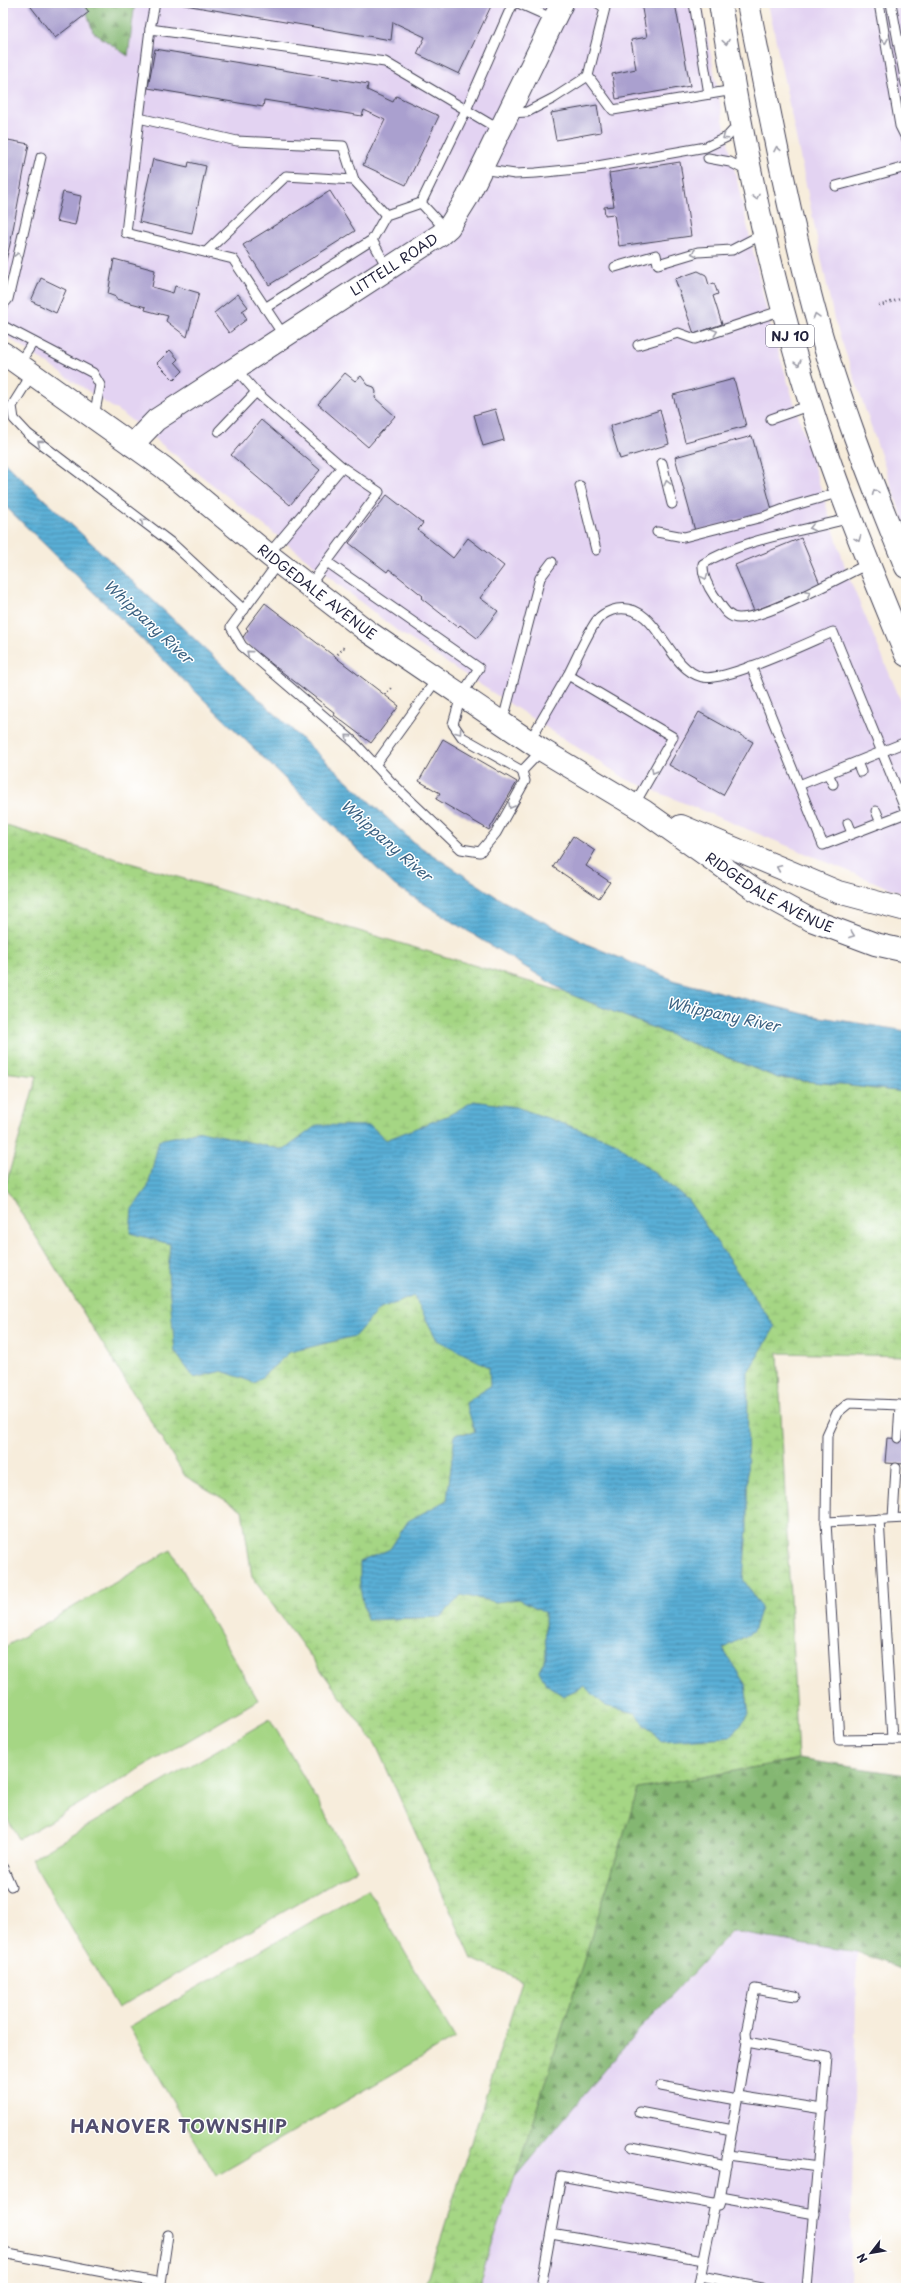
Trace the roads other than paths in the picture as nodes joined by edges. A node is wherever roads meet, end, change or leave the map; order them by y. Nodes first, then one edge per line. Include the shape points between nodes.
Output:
1 (155, 3) edge
2 (513, 3) edge
3 (518, 3) edge
4 (598, 3) edge
5 (694, 3) edge
6 (720, 3) edge
7 (748, 3) edge
8 (879, 3) edge
9 (891, 3) edge
10 (558, 11) edge
11 (150, 28) junction
12 (588, 76) junction
13 (906, 84) edge
14 (734, 90) junction
15 (709, 94) junction
16 (466, 110) junction
17 (139, 118) junction
18 (504, 121) junction
19 (740, 123) junction
20 (906, 138) edge
21 (41, 156) dead end
22 (708, 158) dead end
23 (906, 167) edge
24 (481, 168) junction
25 (751, 173) junction
26 (354, 180) junction
27 (836, 186) dead end
28 (421, 203) junction
29 (386, 215) junction
30 (446, 230) junction
31 (764, 234) junction
32 (372, 240) junction
33 (206, 252) junction
34 (615, 267) dead end
35 (389, 270) junction
36 (3, 306) edge
37 (265, 308) junction
38 (783, 310) junction
39 (3, 326) edge
40 (285, 338) junction
41 (33, 342) junction
42 (638, 345) dead end
43 (18, 364) edge
44 (236, 369) junction
45 (256, 392) junction
46 (811, 405) junction
47 (94, 418) junction
48 (771, 418) dead end
49 (219, 430) dead end
50 (132, 445) junction
51 (662, 463) dead end
52 (342, 467) junction
53 (580, 486) dead end
54 (841, 492) junction
55 (672, 504) dead end
56 (850, 518) junction
57 (657, 532) dead end
58 (596, 550) dead end
59 (273, 559) junction
60 (327, 562) junction
61 (552, 562) dead end
62 (868, 564) junction
63 (906, 567) edge
64 (309, 586) junction
65 (244, 610) junction
66 (906, 655) edge
67 (751, 666) junction
68 (568, 675) junction
69 (437, 679) junction
70 (461, 696) junction
71 (502, 724) junction
72 (906, 742) edge
73 (536, 746) junction
74 (883, 752) junction
75 (857, 762) junction
76 (375, 765) junction
77 (522, 771) junction
78 (861, 772) dead end
79 (828, 774) junction
80 (833, 784) dead end
81 (800, 785) junction
82 (639, 808) junction
83 (876, 811) dead end
84 (906, 812) edge
85 (848, 823) dead end
86 (881, 823) junction
87 (852, 833) junction
88 (906, 910) edge
89 (906, 951) edge
90 (898, 1438) dead end
91 (896, 1468) dead end
92 (893, 1518) junction
93 (906, 1518) edge
94 (880, 1519) junction
95 (826, 1522) junction
96 (892, 1739) junction
97 (906, 1739) edge
98 (3, 1868) edge
99 (10, 1886) dead end
100 (795, 1996) dead end
101 (747, 2042) junction
102 (661, 2086) dead end
103 (737, 2098) junction
104 (823, 2109) junction
105 (639, 2112) dead end
106 (732, 2130) junction
107 (632, 2146) dead end
108 (728, 2155) junction
109 (726, 2166) junction
110 (818, 2167) junction
111 (718, 2200) junction
112 (814, 2214) junction
113 (550, 2234) junction
114 (168, 2236) dead end
115 (3, 2253) edge
116 (704, 2260) junction
117 (701, 2276) junction
118 (544, 2288) edge
119 (698, 2288) edge
120 (762, 2288) edge
121 (808, 2288) edge

1 - 11 lane
2 - 16 lane
3 - 10 lane
4 - 12 lane via 606,8
5 - 15 lane
6 -> 14 main road, NJ 10
63 -> 7 main road, NJ 10 via 862,459 809,291 782,176
8 -> 20 lane via 900,126
9 - 13 lane
10 - 18 main road, LITTELL ROAD
11 - 16 lane via 386,62
11 - 17 lane
12 - 15 lane via 613,110
12 - 18 lane via 554,98
14 - 15 lane
14 - 19 main road, NJ 10
16 - 18 lane
16 - 28 lane
17 - 26 lane via 238,141 343,146
17 - 33 lane via 126,233
18 - 24 main road, LITTELL ROAD
19 -> 24 lane via 727,138 706,147 586,168 515,174
19 - 25 main road, NJ 10
36 -> 21 lane via 8,298
22 - 25 lane via 730,162
23 - 27 lane
24 - 30 main road, LITTELL ROAD via 467,198
25 -> 31 main road, NJ 10
26 - 29 lane
26 - 33 lane via 286,176
28 - 29 lane
28 - 30 lane
29 - 32 lane
30 - 35 main road, LITTELL ROAD
31 -> 34 lane via 732,250 698,252 658,264 656,256
31 - 38 main road, NJ 10
32 - 35 lane
32 - 37 lane
33 - 37 lane via 233,259
35 - 40 main road, LITTELL ROAD
37 - 40 lane
42 -> 38 lane via 678,333 695,339
38 -> 46 main road, NJ 10
39 - 41 lane
40 - 44 main road, LITTELL ROAD
41 - 43 lane
41 - 47 lane via 93,373 100,385
43 - 47 main road, RIDGEDALE AVENUE
65 -> 43 lane via 174,545 28,434 14,419 12,406
44 - 45 lane
44 - 50 main road, LITTELL ROAD via 156,420
45 - 49 lane
45 - 52 lane
46 - 48 lane
46 - 54 main road, NJ 10
47 - 50 main road, RIDGEDALE AVENUE
50 - 59 main road, RIDGEDALE AVENUE via 163,467
55 -> 51 lane
52 - 59 lane
52 - 60 lane via 379,492
53 - 58 lane
54 - 56 main road, NJ 10
54 - 57 lane via 799,503 766,516 684,537
56 -> 62 main road, NJ 10
56 -> 62 lane via 761,540 722,553 703,564 702,573 728,614 738,619 751,617 776,607
59 - 64 main road, RIDGEDALE AVENUE
59 - 65 lane
60 - 64 lane
60 - 70 lane via 479,668
61 - 71 lane via 540,578
62 - 66 main road, NJ 10
64 - 69 main road, RIDGEDALE AVENUE via 367,631
76 -> 65 lane via 354,742 242,646 231,628
67 - 68 lane via 720,676 703,677 688,671 642,613 626,608 612,610 598,618
67 - 74 lane via 833,632
67 - 81 lane
68 - 73 lane
68 -> 82 lane via 673,737
69 - 70 main road, RIDGEDALE AVENUE
69 - 76 lane
70 - 71 main road, RIDGEDALE AVENUE
70 -> 77 lane via 453,724 462,737
71 - 73 main road, RIDGEDALE AVENUE
72 - 74 lane
73 - 77 lane
73 - 82 main road, RIDGEDALE AVENUE
74 - 75 lane
74 - 84 lane
75 - 78 lane
75 - 79 lane
77 -> 76 lane via 525,780 496,833 480,852 461,849
79 - 80 lane
79 - 81 lane
81 - 87 lane via 823,844
88 -> 82 main road, RIDGEDALE AVENUE via 820,885
82 -> 89 main road, RIDGEDALE AVENUE via 754,889 811,920 875,944
83 - 86 lane
84 - 86 lane
85 - 87 lane
86 - 87 lane
90 - 95 lane via 900,1405 849,1403 837,1413 826,1435
91 - 92 lane
92 - 93 lane
92 - 94 lane
94 - 95 lane
94 - 96 lane
95 - 96 lane via 839,1740
96 - 97 lane
98 - 99 lane
100 - 101 lane via 755,1989 746,2034
101 - 103 lane
101 - 104 lane via 827,2057
102 - 103 lane
103 - 104 lane
103 - 106 lane
104 - 110 lane
105 - 106 lane
106 - 108 lane
107 - 109 lane
108 - 109 lane
108 - 110 lane
109 - 111 lane
110 - 112 lane
111 - 112 lane
111 - 113 lane via 561,2176
111 - 116 lane
112 - 121 lane
113 - 116 lane
113 - 118 lane via 540,2287
114 - 115 lane via 161,2283
116 - 117 lane
117 - 119 lane
117 - 120 lane

